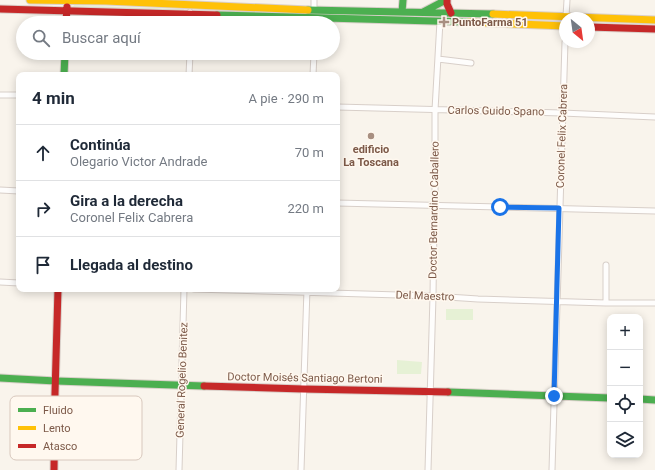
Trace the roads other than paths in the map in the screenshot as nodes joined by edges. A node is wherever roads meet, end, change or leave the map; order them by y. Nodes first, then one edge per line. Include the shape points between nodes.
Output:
1 (30, 0) edge
2 (314, 0) edge
3 (403, 0) edge
4 (446, 0) edge
5 (567, 0) edge
6 (67, 4) edge
7 (191, 7) edge
8 (0, 8) edge
9 (314, 10) junction
10 (402, 12) junction
11 (566, 12) edge
12 (420, 13) junction
13 (451, 13) junction
14 (66, 16) edge
15 (271, 16) edge
16 (559, 17) edge
17 (595, 18) edge
18 (376, 20) junction
19 (655, 20) edge
20 (340, 21) edge
21 (440, 21) junction
22 (559, 26) edge
23 (595, 27) edge
24 (655, 29) edge
25 (565, 48) edge
26 (438, 59) junction
27 (65, 60) edge
28 (190, 60) edge
29 (314, 60) edge
30 (471, 63) dead end
31 (64, 72) edge
32 (189, 72) edge
33 (313, 72) edge
34 (0, 95) edge
35 (16, 95) edge
36 (340, 107) edge
37 (435, 110) junction
38 (562, 113) junction
39 (655, 117) edge
40 (0, 190) edge
41 (16, 191) edge
42 (340, 203) edge
43 (435, 206) junction
44 (559, 208) junction
45 (655, 211) edge
46 (606, 265) dead end
47 (0, 282) edge
48 (16, 283) edge
49 (58, 292) edge
50 (184, 292) edge
51 (307, 292) edge
52 (332, 292) edge
53 (433, 296) junction
54 (556, 301) junction
55 (606, 303) junction
56 (655, 303) edge
57 (0, 378) edge
58 (56, 381) junction
59 (182, 385) junction
60 (303, 389) junction
61 (430, 392) junction
62 (56, 396) edge
63 (554, 396) junction
64 (607, 398) edge
65 (643, 399) edge
66 (655, 400) edge
67 (54, 460) edge
68 (54, 470) edge
69 (179, 470) edge
70 (301, 470) edge
71 (428, 470) edge
72 (552, 470) edge

1 - 6 main road
2 - 9 street
3 - 10 main road
4 - 12 main road
4 - 13 main road
5 - 11 street
6 - 7 main road
6 - 7 main road via 106,1
6 - 8 main road
6 - 14 main road
7 - 9 main road
7 - 15 main road
9 - 10 main road
10 - 12 main road
12 - 13 main road
12 - 18 main road via 412,17 385,17
13 - 16 main road
17 - 19 main road
18 - 20 main road
18 - 21 main road
21 - 22 main road
21 - 26 street, Doctor Bernardino Caballero
23 - 24 main road
25 - 38 street, Coronel Felix Cabrera
26 - 30 street
26 - 37 street, Doctor Bernardino Caballero
27 - 31 main road
28 - 32 street
29 - 33 street
34 - 35 street
36 - 37 street, Carlos Guido Spano
37 - 38 street, Carlos Guido Spano
37 - 43 street, Doctor Bernardino Caballero
38 - 39 street, Carlos Guido Spano
38 - 44 street, Coronel Felix Cabrera
40 - 41 street
42 - 43 street
43 - 44 street
43 - 53 street, Doctor Bernardino Caballero
44 - 45 street
44 - 54 street, Coronel Felix Cabrera
46 - 55 street
47 - 48 street
49 - 58 main road
50 - 59 street, General Rogelio Benitez
51 - 60 street
52 - 53 street, Del Maestro
53 - 54 street, Del Maestro
53 - 61 street, Doctor Bernardino Caballero
54 - 55 street, Del Maestro
54 - 63 street, Coronel Felix Cabrera
55 - 56 street, Del Maestro
57 - 58 main road, Doctor Moisés Santiago Bertoni
58 - 59 main road, Doctor Moisés Santiago Bertoni
58 - 62 main road
59 - 60 main road, Doctor Moisés Santiago Bertoni
59 - 69 street, General Rogelio Benitez
60 - 61 main road, Doctor Moisés Santiago Bertoni
60 - 70 street
61 - 63 main road, Doctor Moisés Santiago Bertoni
61 - 71 street, Doctor Bernardino Caballero
63 - 64 main road, Doctor Moisés Santiago Bertoni
63 - 72 street, Coronel Felix Cabrera
65 - 66 main road
67 - 68 main road

